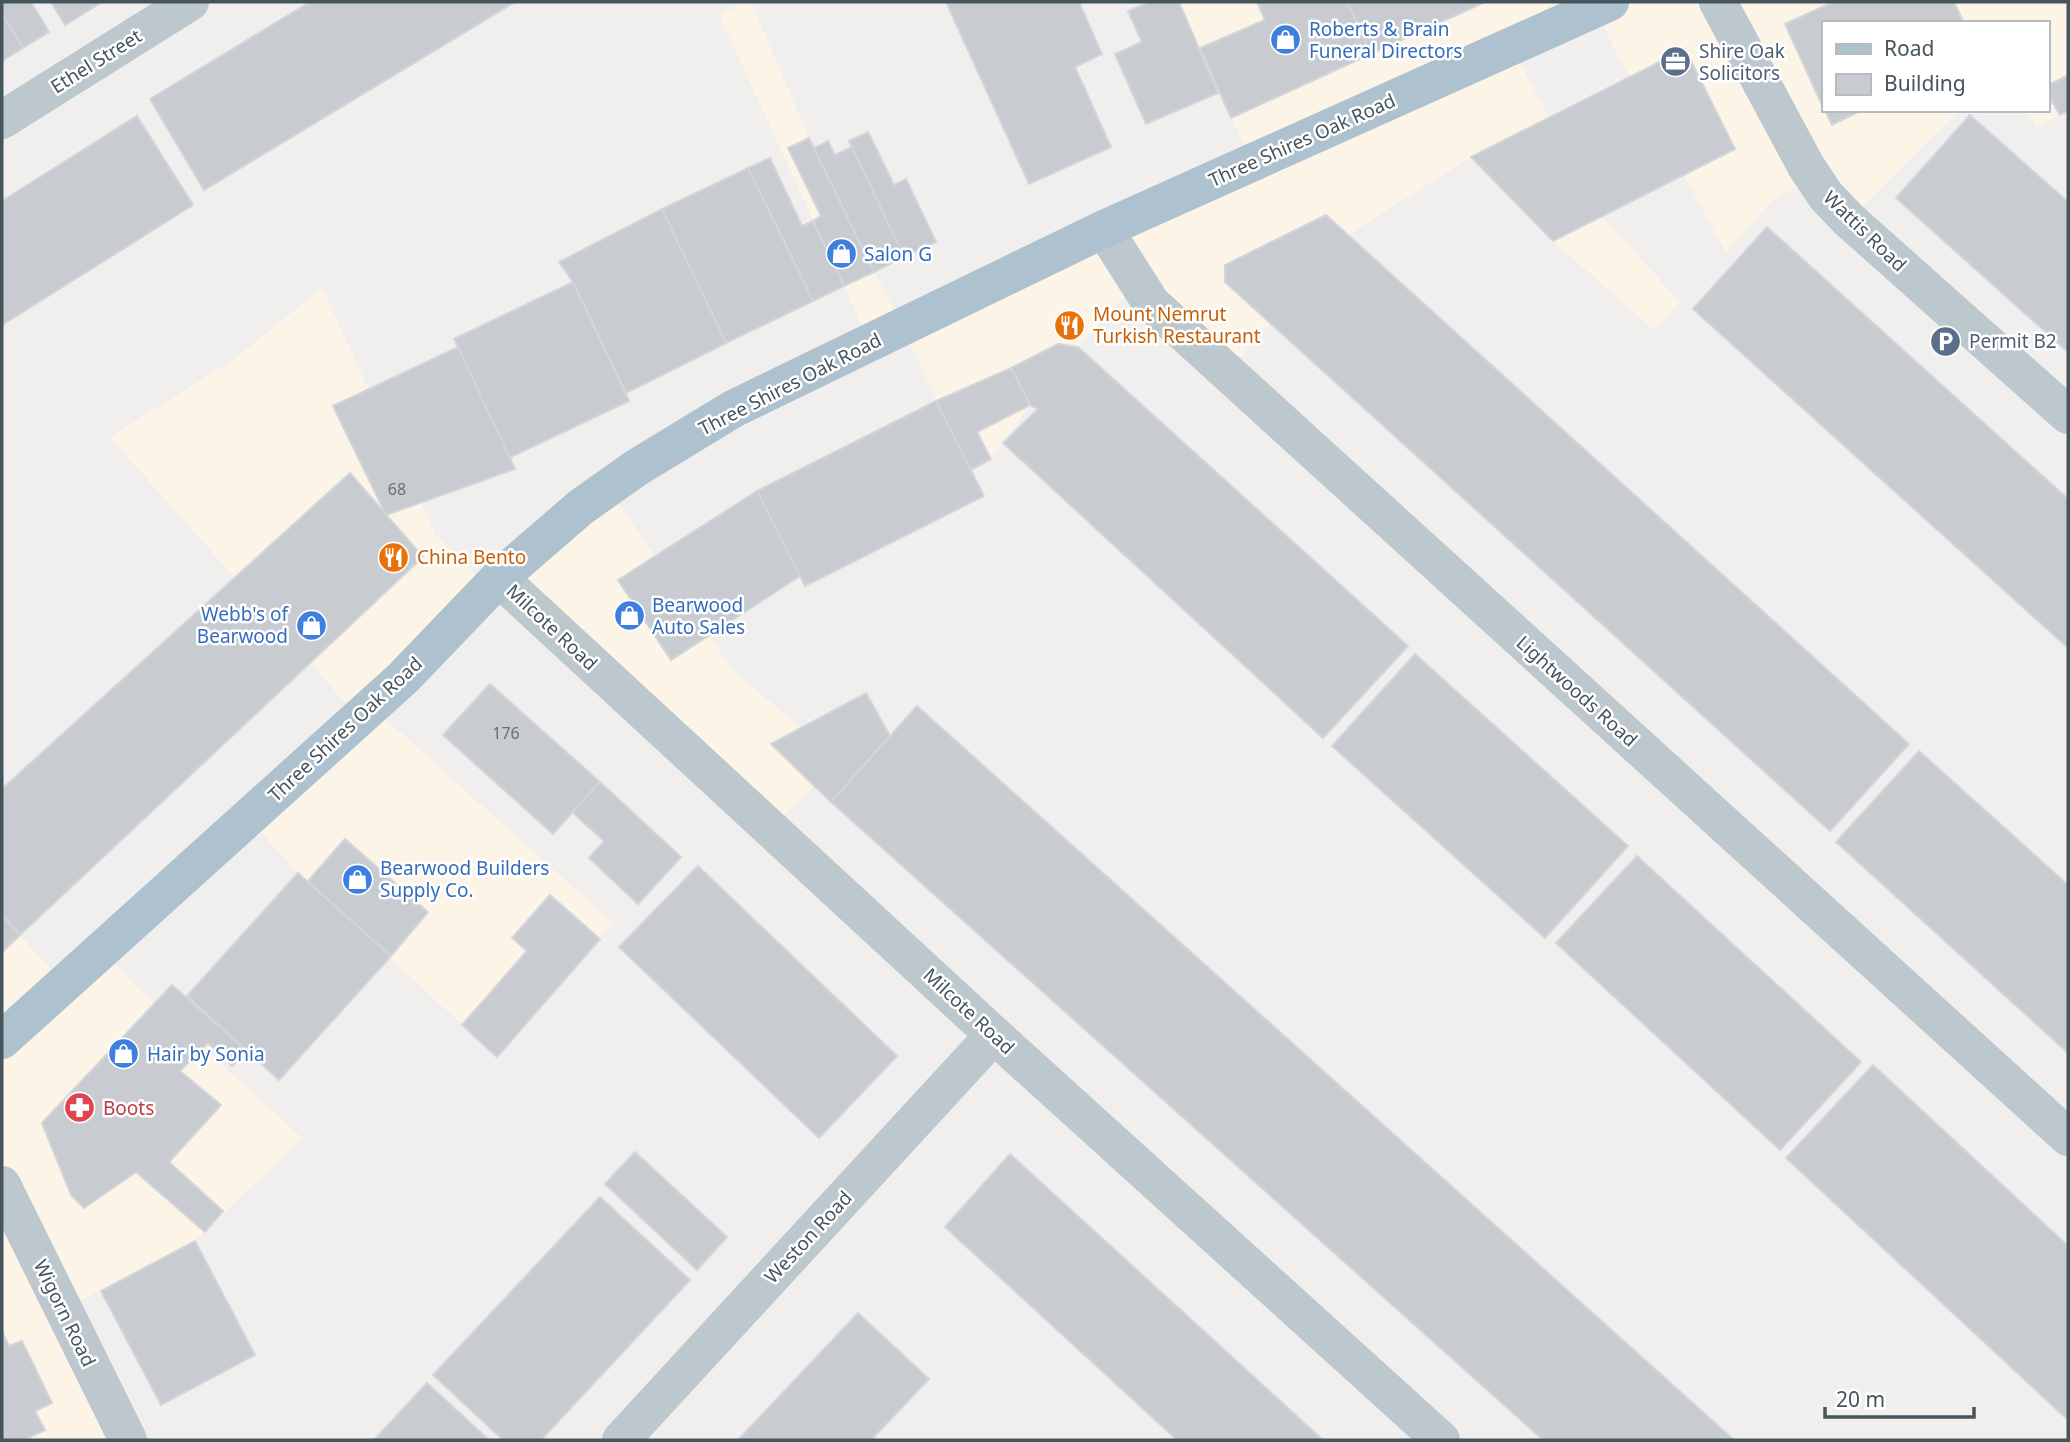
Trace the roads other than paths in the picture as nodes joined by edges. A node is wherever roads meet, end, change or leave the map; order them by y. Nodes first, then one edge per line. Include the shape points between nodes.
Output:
1 (190, 2) edge
2 (1610, 2) edge
3 (1718, 2) edge
4 (2, 120) edge
5 (1104, 229) junction
6 (2068, 415) edge
7 (499, 578) junction
8 (994, 1035) junction
9 (2, 1040) edge
10 (2068, 1138) edge
11 (2, 1185) edge
12 (128, 1440) edge
13 (621, 1440) edge
14 (1441, 1440) edge

1 - 4 street, Ethel Street
2 - 5 main road, Three Shires Oak Road
3 - 6 street, Wattis Road via 1826,196
5 - 7 main road, Three Shires Oak Road via 733,409 581,507
5 - 10 street, Lightwoods Road via 1151,303
7 - 8 street, Milcote Road
7 - 9 main road, Three Shires Oak Road via 403,678
8 - 13 street, Weston Road
8 - 14 street, Milcote Road
11 - 12 street, Wigorn Road

